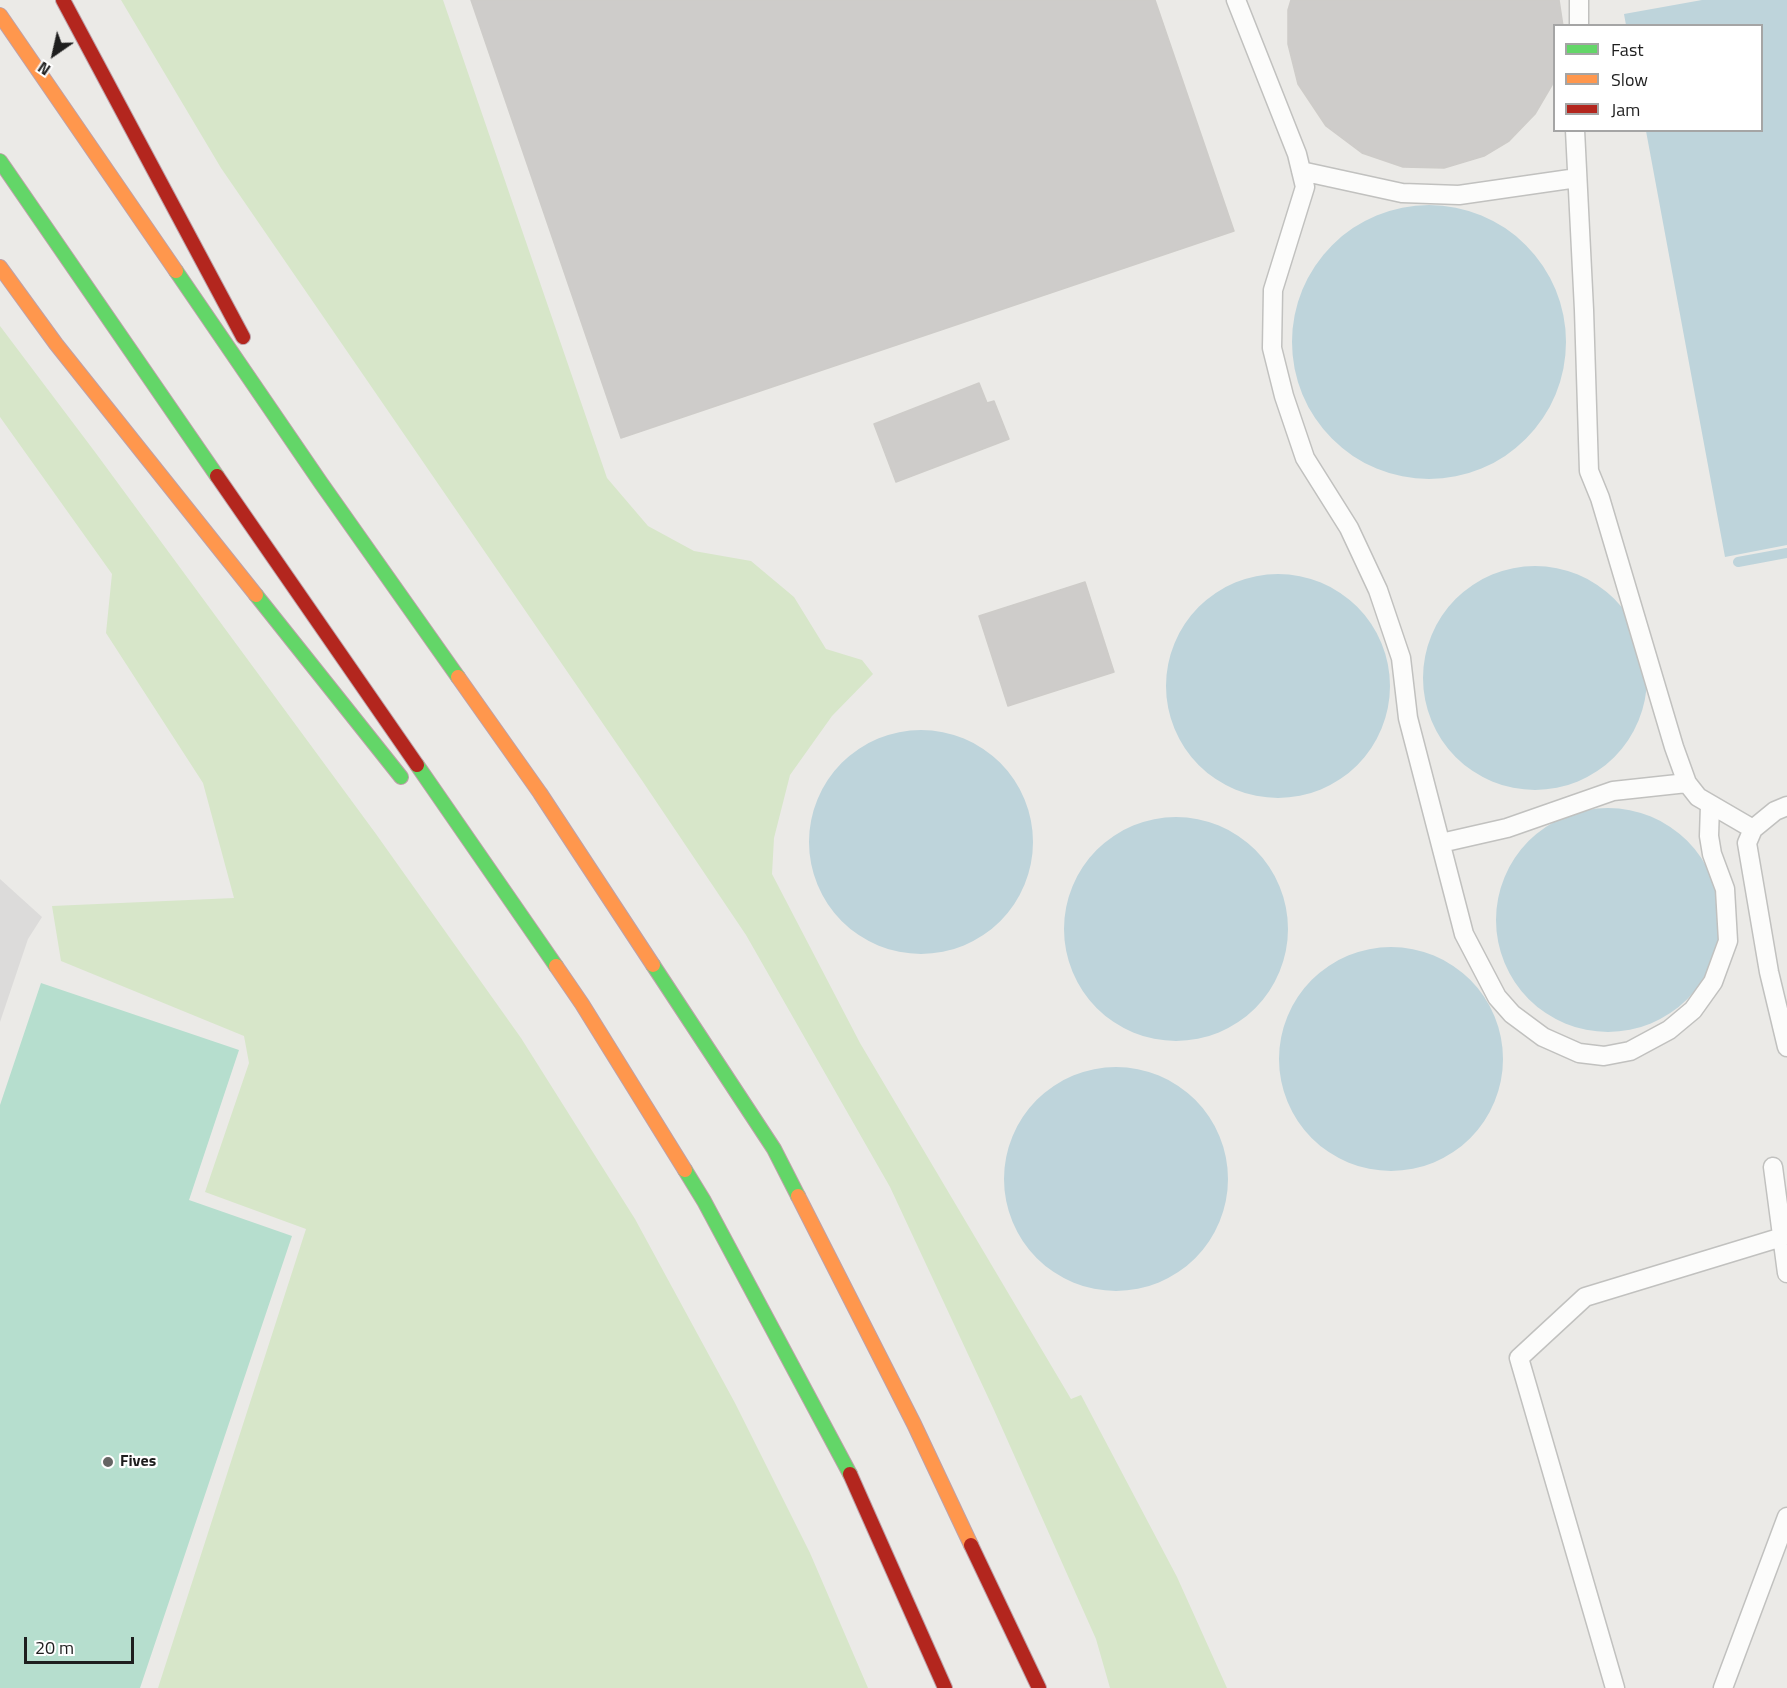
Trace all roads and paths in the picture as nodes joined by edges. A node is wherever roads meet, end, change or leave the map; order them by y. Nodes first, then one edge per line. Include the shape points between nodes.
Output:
1 (63, 0) edge
2 (1236, 0) edge
3 (1579, 0) edge
4 (0, 15) edge
5 (1579, 24) edge
6 (1575, 132) edge
7 (0, 161) edge
8 (1301, 171) junction
9 (1577, 178) junction
10 (0, 267) edge
11 (248, 346) dead end
12 (265, 378) dead end
13 (321, 483) junction
14 (1687, 783) junction
15 (411, 790) dead end
16 (1710, 805) junction
17 (1787, 806) edge
18 (1753, 829) junction
19 (1441, 843) junction
20 (456, 846) dead end
21 (582, 1004) junction
22 (1787, 1047) edge
23 (1773, 1167) dead end
24 (1782, 1237) junction
25 (1787, 1273) edge
26 (1787, 1517) edge
27 (945, 1688) edge
28 (1039, 1688) edge
29 (1616, 1688) edge
30 (1724, 1688) edge

1 - 11 highway
2 - 8 lane
3 - 5 lane
4 - 13 highway
6 - 9 lane
7 - 21 highway
8 - 9 lane via 1402,193 1459,195
8 - 19 lane via 1305,187 1273,290 1272,348 1305,458 1349,528 1385,610 1401,658 1408,718
9 - 14 lane via 1589,471
10 - 15 highway via 56,344
12 - 13 highway
13 - 28 highway via 540,793 774,1149 914,1424
14 - 16 lane
14 - 19 lane via 1613,791 1507,828
16 - 18 lane
16 - 19 lane via 1711,845 1728,909 1728,940 1713,982 1693,1010 1669,1030 1630,1051 1604,1056 1579,1053 1543,1037 1512,1014 1497,996 1464,934
17 - 18 lane
18 - 22 lane via 1747,843 1769,972
20 - 21 highway
21 - 27 highway via 704,1201 839,1451
23 - 24 lane
24 - 25 lane
24 - 29 lane via 1585,1297 1519,1358
26 - 30 lane

